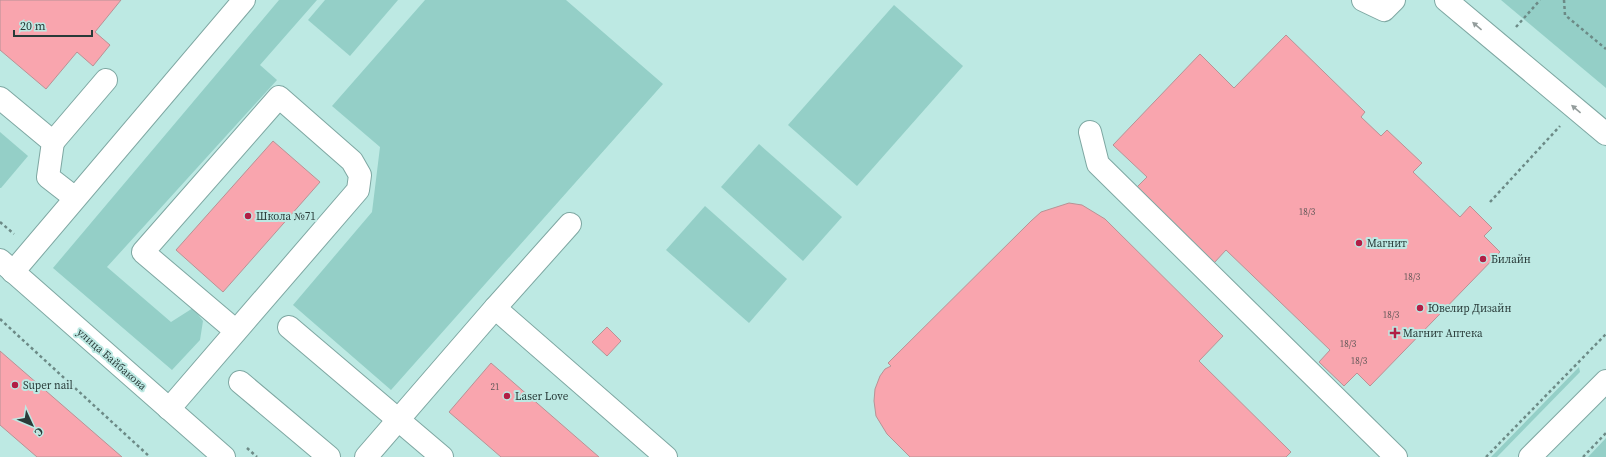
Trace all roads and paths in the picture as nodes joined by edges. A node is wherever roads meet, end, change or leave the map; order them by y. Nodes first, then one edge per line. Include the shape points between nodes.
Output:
1 (244, 0) edge
2 (1363, 0) edge
3 (1446, 0) edge
4 (1540, 0) edge
5 (1564, 0) edge
6 (1389, 5) edge
7 (1500, 45) junction
8 (1606, 50) edge
9 (106, 80) dead end
10 (0, 98) edge
11 (1576, 109) junction
12 (1090, 132) dead end
13 (1606, 134) edge
14 (53, 142) junction
15 (75, 198) junction
16 (1490, 202) dead end
17 (0, 222) edge
18 (570, 224) dead end
19 (16, 235) dead end
20 (7, 266) edge
21 (495, 308) junction
22 (0, 319) edge
23 (289, 327) dead end
24 (236, 331) junction
25 (1606, 334) edge
26 (1606, 381) edge
27 (240, 382) dead end
28 (169, 409) junction
29 (399, 420) junction
30 (1606, 433) edge
31 (150, 457) edge
32 (224, 457) edge
33 (329, 457) edge
34 (366, 457) edge
35 (442, 457) edge
36 (666, 457) edge
37 (1396, 457) edge
38 (1486, 457) edge
39 (1530, 457) edge
40 (1583, 457) edge

1 - 15 street
2 - 6 street
7 -> 3 street
4 - 7 path
5 - 8 path via 1565,15
11 -> 7 street
9 - 14 street
10 - 14 street
11 - 13 street
11 - 16 path
12 - 37 street via 1098,164
14 - 15 street via 48,177
15 - 20 street
17 - 19 path
18 - 21 street
20 - 28 street, улица Байбакова
21 - 29 street
21 - 36 street
22 - 31 path
23 - 29 street
24 - 24 street via 358,190 360,175 352,161 279,97 143,252
24 - 28 street
25 - 38 path
26 - 39 street
27 - 33 street
28 - 32 street, улица Байбакова
29 - 34 street
29 - 35 street
30 - 40 path

